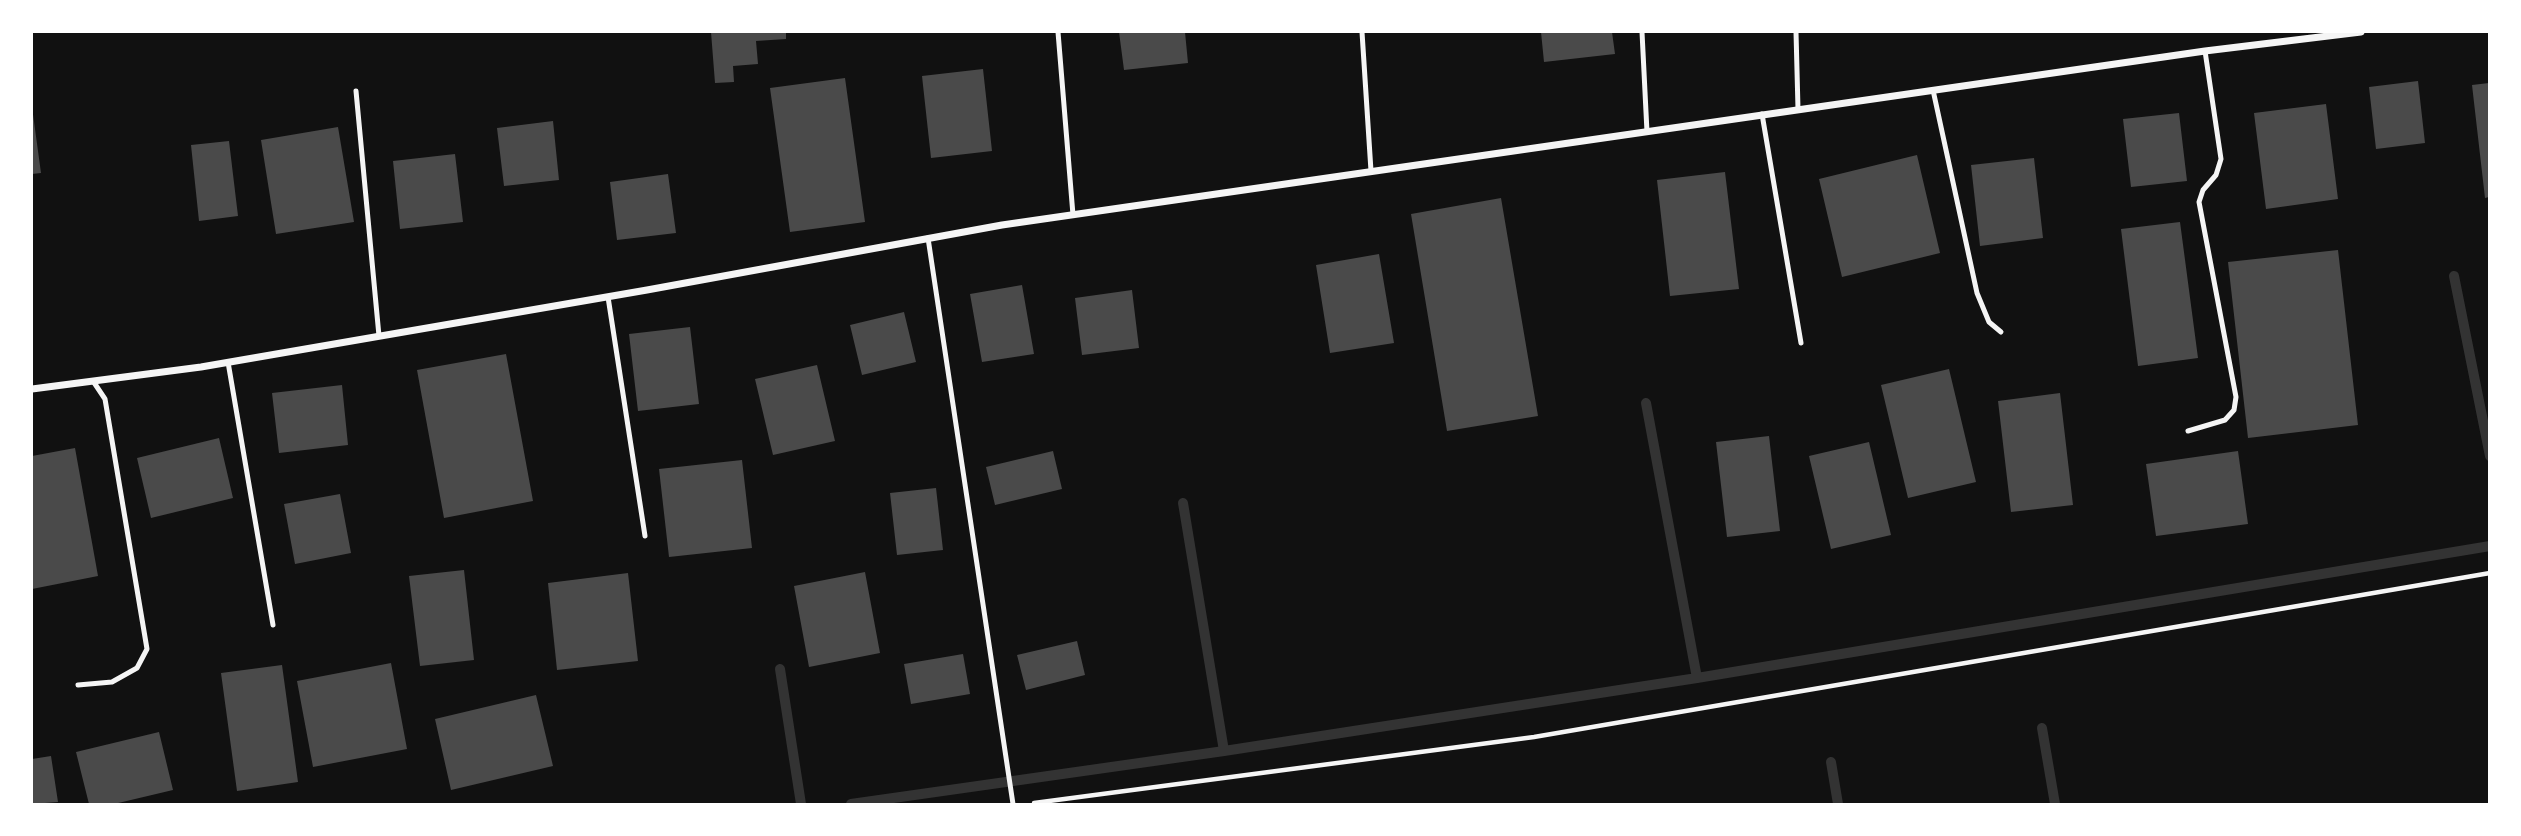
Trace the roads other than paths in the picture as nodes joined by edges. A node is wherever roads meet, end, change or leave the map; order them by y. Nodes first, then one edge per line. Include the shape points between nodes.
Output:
1 (1058, 32) edge
2 (1362, 32) edge
3 (1642, 32) edge
4 (1796, 32) edge
5 (2361, 32) edge
6 (2300, 35) edge
7 (2205, 51) junction
8 (1933, 90) junction
9 (356, 91) dead end
10 (1798, 109) junction
11 (1762, 114) junction
12 (1647, 132) junction
13 (1371, 172) junction
14 (1073, 215) junction
15 (928, 239) junction
16 (608, 297) junction
17 (2001, 332) dead end
18 (379, 336) junction
19 (1801, 343) dead end
20 (228, 362) junction
21 (93, 381) junction
22 (32, 389) edge
23 (2188, 431) dead end
24 (645, 536) dead end
25 (273, 625) dead end
26 (78, 685) dead end
27 (1013, 804) edge

1 - 14 lane
2 - 13 lane
3 - 12 lane
4 - 10 lane
5 - 6 street
6 - 7 street
7 - 8 street
7 - 23 lane via 2221,159 2199,202 2236,397 2234,410 2225,420
8 - 10 street
8 - 17 lane via 1977,293 1989,322
9 - 18 lane
10 - 11 street
11 - 12 street
11 - 19 lane
12 - 13 street
13 - 14 street
14 - 15 street
15 - 16 street
15 - 27 lane
16 - 18 street
16 - 24 lane
18 - 20 street
20 - 21 street
20 - 25 lane
21 - 22 street
21 - 26 lane via 105,399 147,649 137,667 112,682

